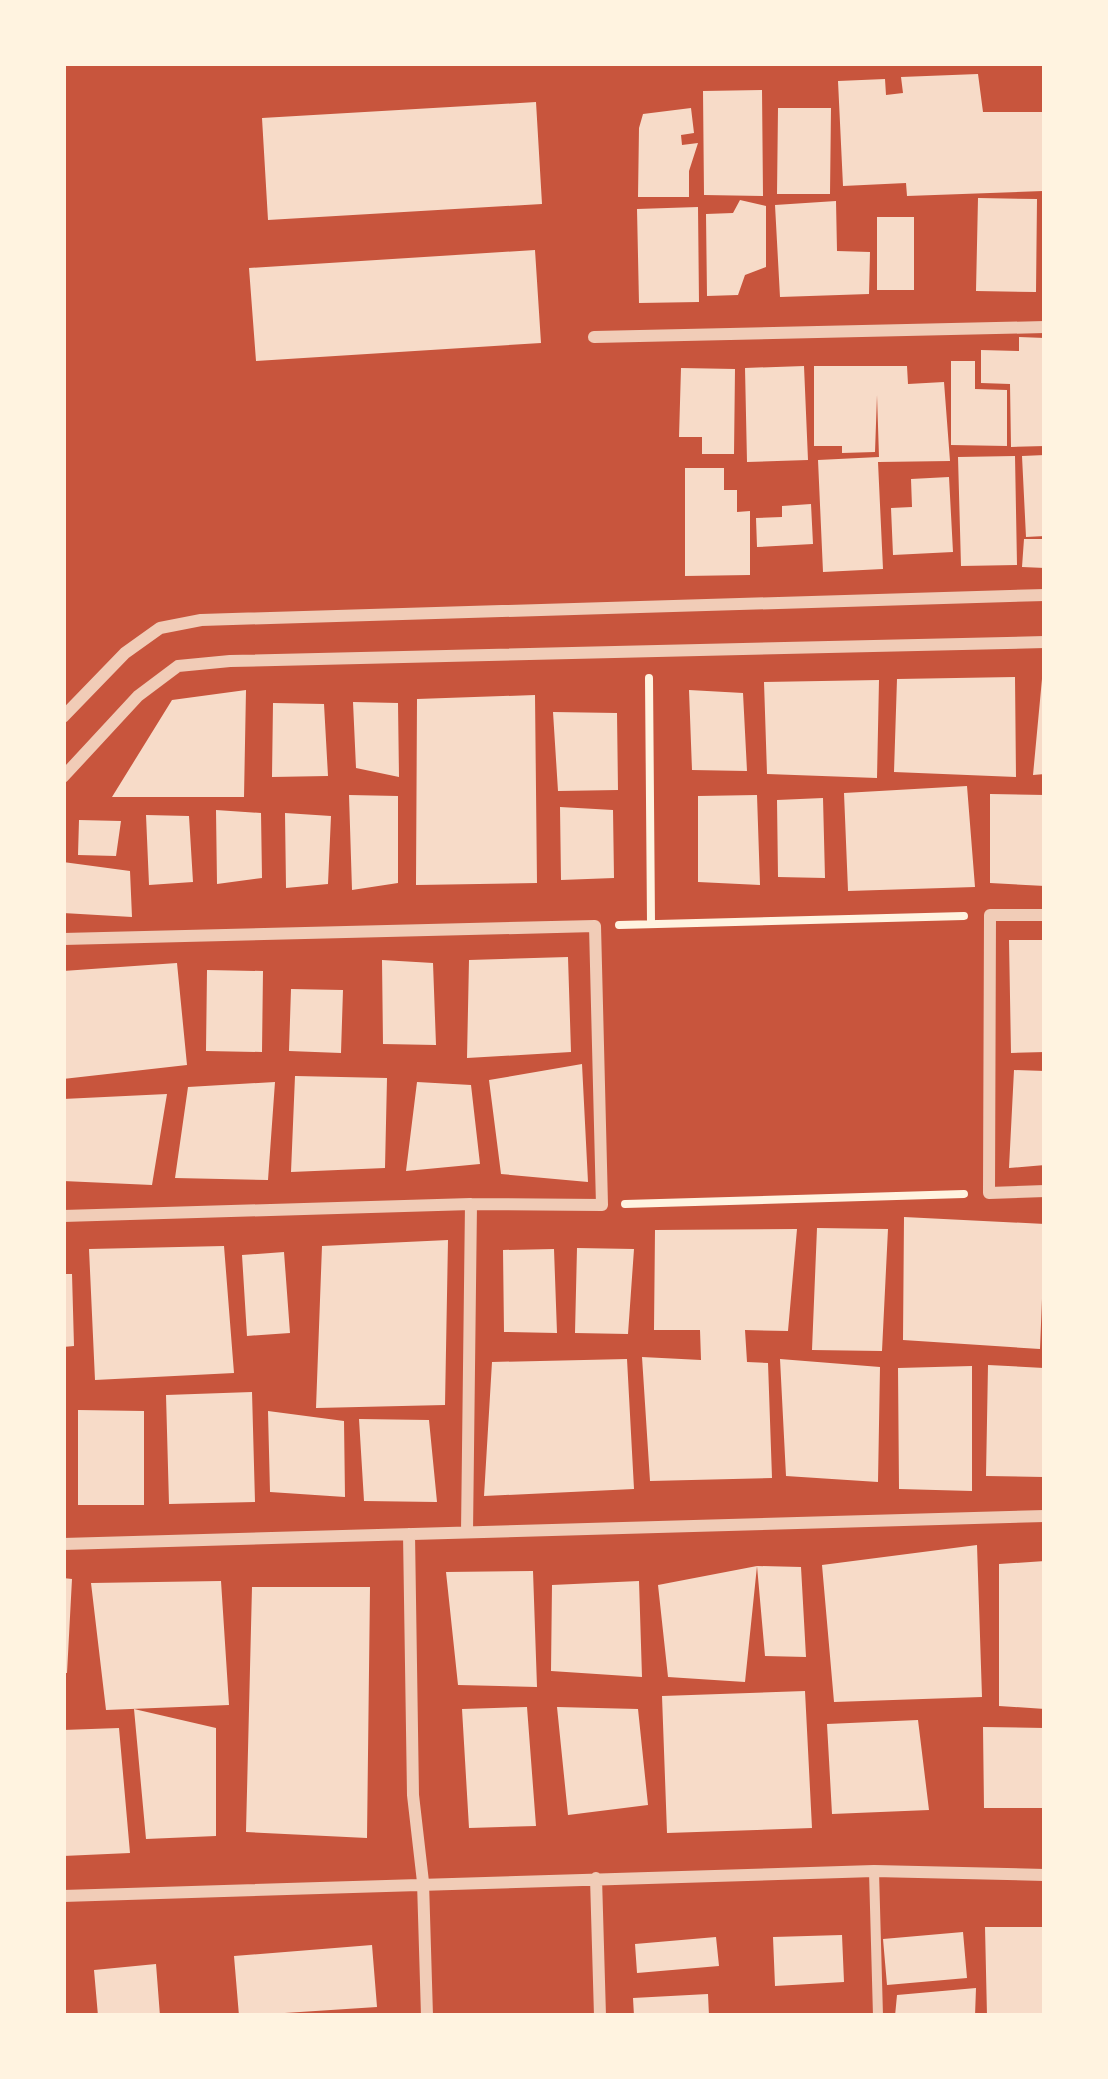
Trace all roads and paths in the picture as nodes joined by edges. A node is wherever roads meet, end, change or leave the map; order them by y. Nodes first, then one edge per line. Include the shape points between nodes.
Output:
1 (1045, 327) edge
2 (594, 338) dead end
3 (1045, 595) edge
4 (1045, 642) edge
5 (649, 654) junction
6 (63, 717) edge
7 (63, 778) edge
8 (990, 915) junction
9 (1045, 915) edge
10 (652, 923) junction
11 (595, 926) junction
12 (63, 939) edge
13 (1045, 1191) edge
14 (989, 1193) junction
15 (471, 1204) junction
16 (602, 1204) junction
17 (63, 1216) edge
18 (1045, 1516) edge
19 (467, 1532) junction
20 (409, 1534) junction
21 (63, 1544) edge
22 (874, 1871) junction
23 (1045, 1875) edge
24 (596, 1879) junction
25 (423, 1882) junction
26 (63, 1896) edge
27 (428, 2016) edge
28 (601, 2016) edge
29 (878, 2016) edge

1 - 2 street
3 - 6 street via 201,620 160,628
4 - 5 street
5 - 7 street via 178,667 138,696
5 - 10 path
8 - 9 street
8 - 10 path
8 - 14 street
10 - 11 path
11 - 12 street
11 - 16 street
13 - 14 street
14 - 16 path
15 - 16 street
15 - 17 street
15 - 19 street
18 - 19 street
19 - 20 street
20 - 21 street
20 - 25 street via 413,1795
22 - 23 street
22 - 24 street
22 - 29 street
24 - 25 street
24 - 28 street
25 - 26 street
25 - 27 street

